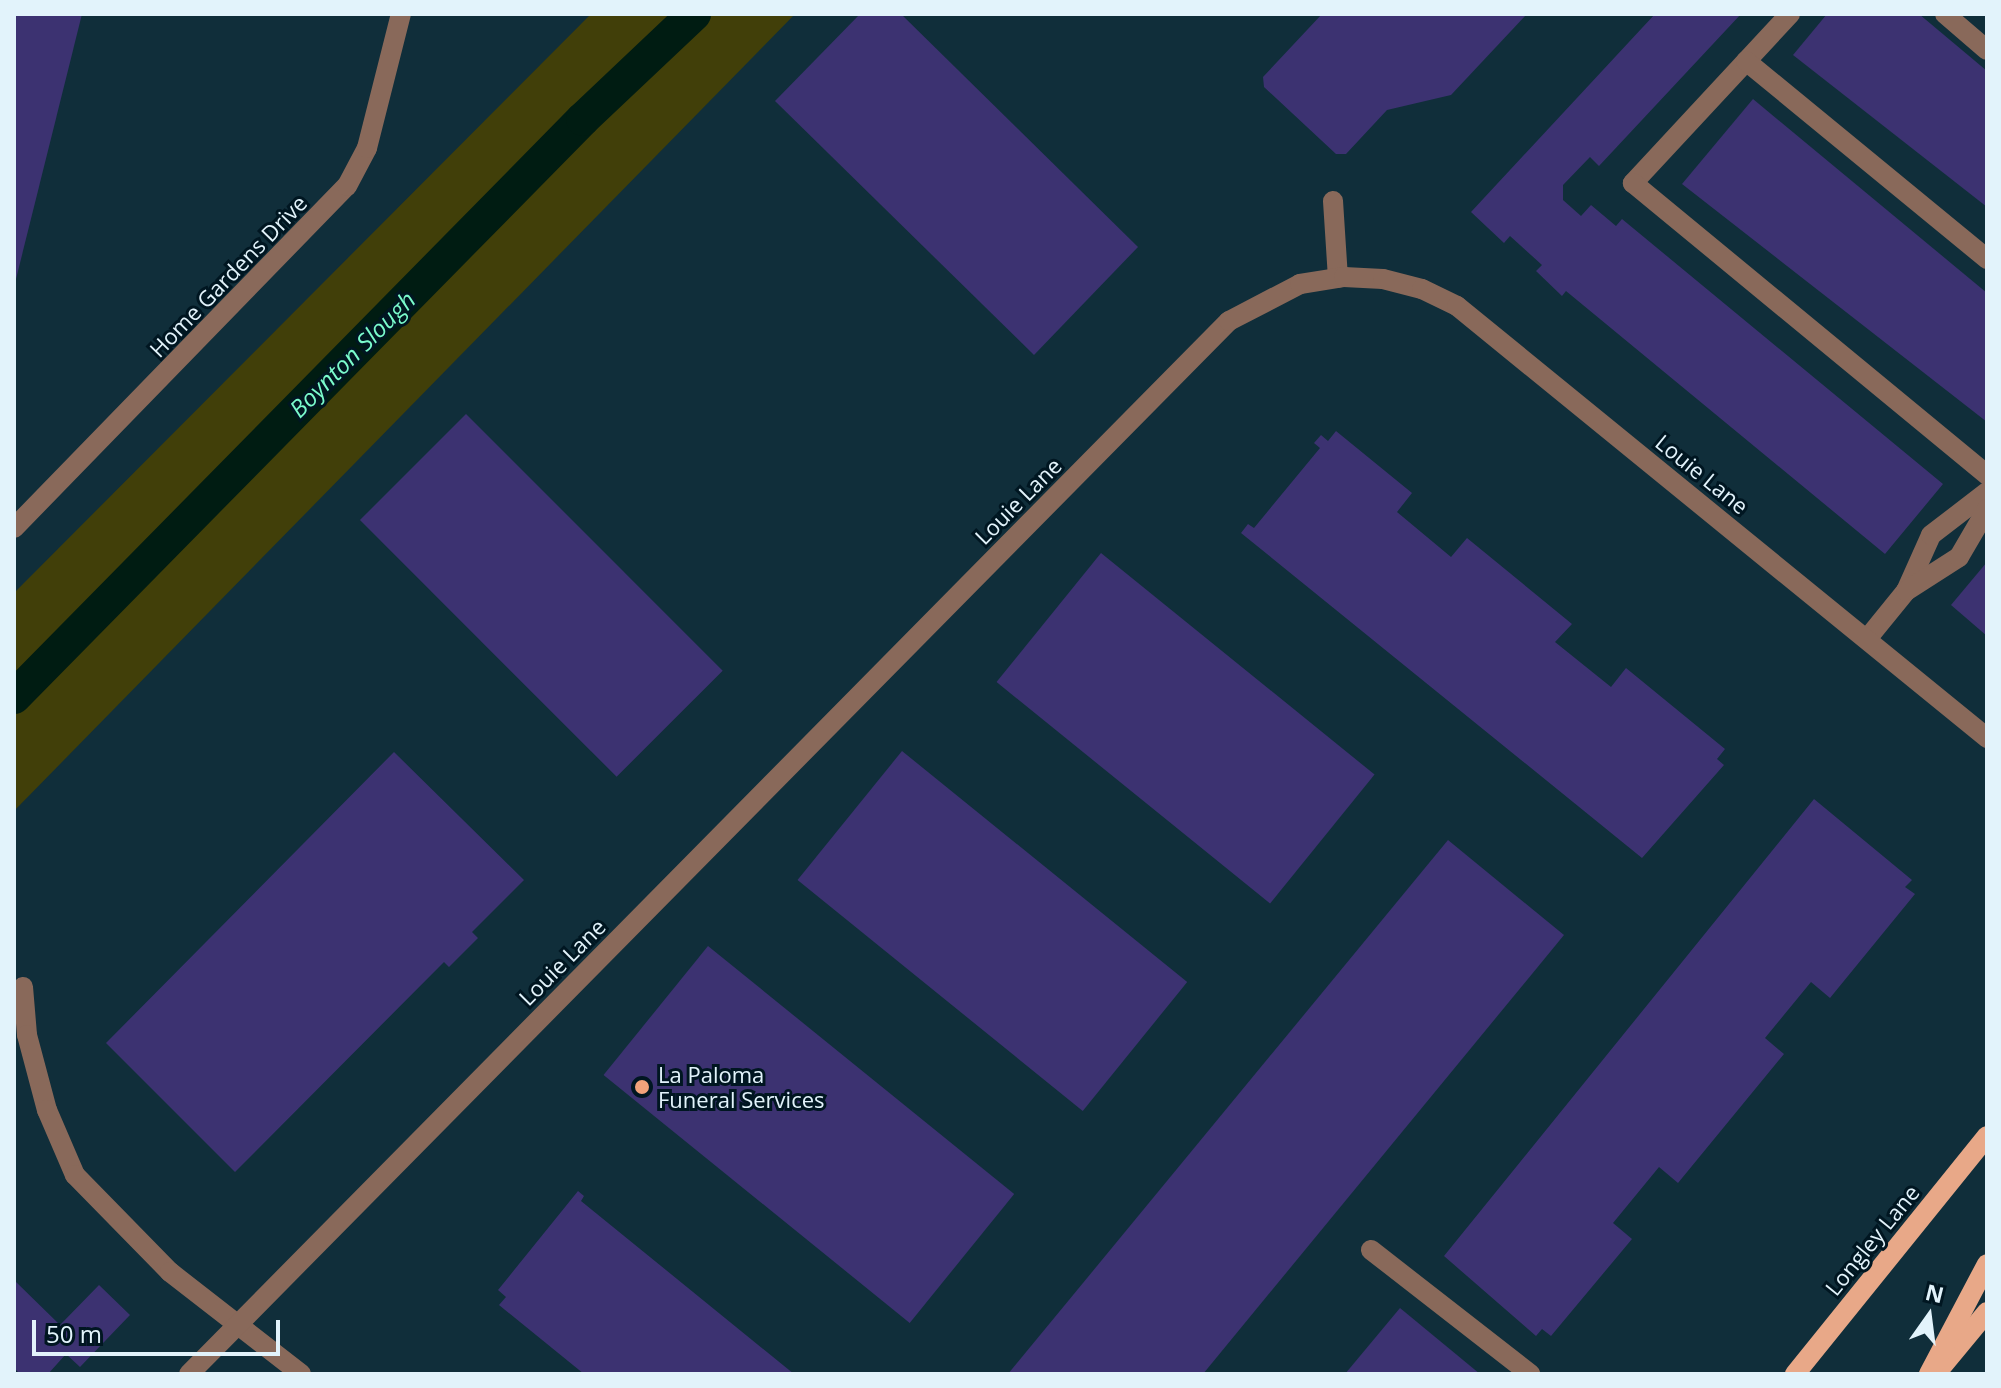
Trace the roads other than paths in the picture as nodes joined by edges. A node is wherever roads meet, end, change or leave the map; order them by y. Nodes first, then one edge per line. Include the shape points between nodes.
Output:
1 (401, 14) edge
2 (1790, 14) edge
3 (1945, 14) edge
4 (1987, 50) edge
5 (1746, 61) junction
6 (1333, 201) dead end
7 (1987, 259) edge
8 (1338, 278) junction
9 (1987, 475) edge
10 (1987, 492) edge
11 (1987, 509) edge
12 (14, 528) edge
13 (1906, 591) junction
14 (1867, 639) junction
15 (1987, 738) edge
16 (23, 987) dead end
17 (1987, 1136) edge
18 (1371, 1250) dead end
19 (1987, 1264) edge
20 (1987, 1312) edge
21 (239, 1323) junction
22 (189, 1374) edge
23 (301, 1374) edge
24 (1530, 1374) edge
25 (1795, 1374) edge
26 (1929, 1374) edge
27 (1936, 1374) edge

1 - 12 street, Home Gardens Drive via 367,148 347,186
2 - 5 street
3 - 4 street
5 - 7 street
5 - 9 street via 1633,183
6 - 8 street
8 - 14 street, Louie Lane via 1383,279 1457,306
8 - 21 street, Louie Lane via 1288,289 1229,321
10 - 13 street via 1931,535
11 - 13 street via 1959,557
13 - 14 street
14 - 15 street, Louie Lane
16 - 21 street via 27,1035 47,1110 75,1175 170,1272
17 - 25 main road, Longley Lane
18 - 24 street
19 - 26 main road
20 - 27 main road
21 - 22 street, Louie Lane
21 - 23 street

